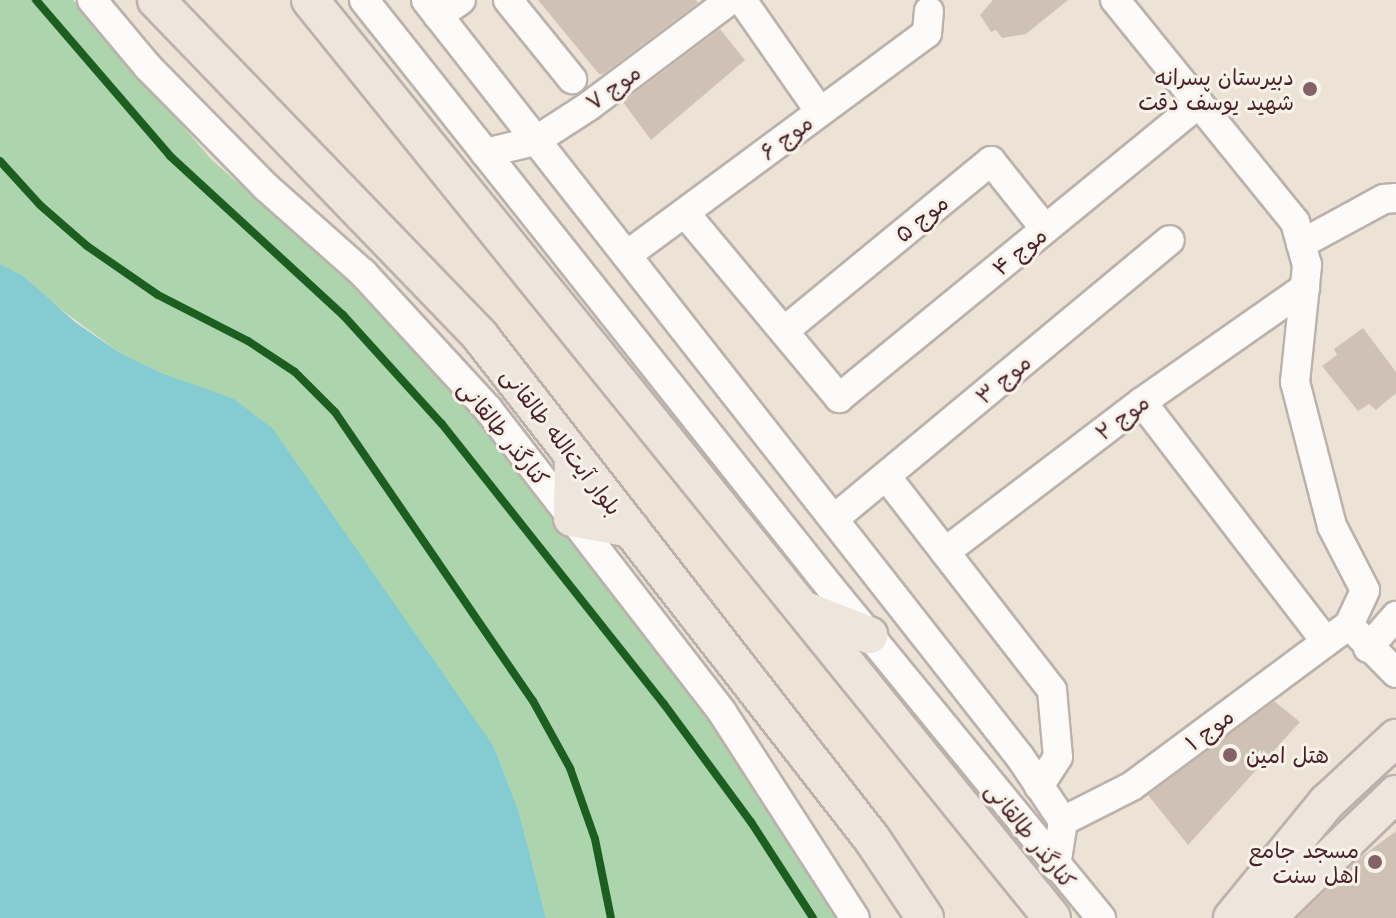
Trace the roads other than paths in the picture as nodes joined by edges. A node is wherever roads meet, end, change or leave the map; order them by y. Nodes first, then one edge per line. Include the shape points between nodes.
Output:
1 (92, 0) edge
2 (310, 0) edge
3 (364, 0) edge
4 (508, 0) edge
5 (730, 0) edge
6 (742, 0) edge
7 (1115, 0) edge
8 (157, 1) edge
9 (932, 4) edge
10 (442, 5) edge
11 (572, 79) dead end
12 (1199, 103) junction
13 (820, 112) junction
14 (535, 141) junction
15 (485, 153) junction
16 (1396, 198) edge
17 (685, 213) junction
18 (1045, 229) junction
19 (1170, 240) dead end
20 (1301, 244) junction
21 (627, 255) junction
22 (1305, 288) junction
23 (784, 331) junction
24 (1142, 402) junction
25 (573, 455) junction
26 (886, 476) junction
27 (572, 518) junction
28 (835, 518) junction
29 (631, 529) junction
30 (945, 552) junction
31 (806, 610) junction
32 (1396, 616) edge
33 (1349, 625) junction
34 (869, 635) junction
35 (1326, 642) junction
36 (1368, 648) junction
37 (1396, 673) edge
38 (1396, 738) edge
39 (1039, 786) junction
40 (1396, 794) edge
41 (1063, 821) junction
42 (1056, 866) junction
43 (1045, 911) edge
44 (1268, 917) edge
45 (855, 918) edge
46 (925, 918) edge
47 (1101, 918) edge
48 (1232, 918) edge

1 - 27 street, کنارگذر طالقانی via 148,67 266,187 374,285 488,409
2 - 31 main road
3 - 15 street, کنارگذر طالقانی
4 - 11 street
5 - 14 street, موج ۷
6 - 13 street
7 - 12 street
8 - 25 main road, بلوار آیت‌الله طالقانی via 480,336
9 - 13 street, موج ۶ via 927,33
10 - 14 street
12 - 18 street, موج ۴
12 - 20 street via 1295,222
13 - 17 street, موج ۶
14 - 15 street, موج ۷
14 - 21 street
15 - 34 street, کنارگذر طالقانی
16 - 20 street via 1384,199
17 - 21 street, موج ۶
17 - 23 street
18 - 23 street, موج ۴ via 839,398
18 - 23 street, موج ۵ via 991,161
19 - 26 street, موج ۳
20 - 22 street via 1307,265
21 - 28 street
22 - 24 street, موج ۲
22 - 33 street via 1295,382 1332,526 1365,590
24 - 30 street, موج ۲
24 - 35 street
25 - 27 main road
25 - 29 main road, بلوار آیت‌الله طالقانی
26 - 28 street, موج ۳
26 - 30 street
27 - 29 main road
27 - 45 street, کنارگذر طالقانی via 722,712
28 - 39 street
29 - 46 main road, بلوار آیت‌الله طالقانی via 872,839
30 - 39 street via 1052,690 1058,757
31 - 34 main road
31 - 43 main road
32 - 36 street
33 - 35 street, موج ۱
33 - 36 street
34 - 42 street, کنارگذر طالقانی
35 - 41 street, موج ۱ via 1132,786
36 - 37 street
38 - 48 main road via 1326,803
39 - 41 street
40 - 44 main road
41 - 42 street
42 - 47 street, کنارگذر طالقانی

